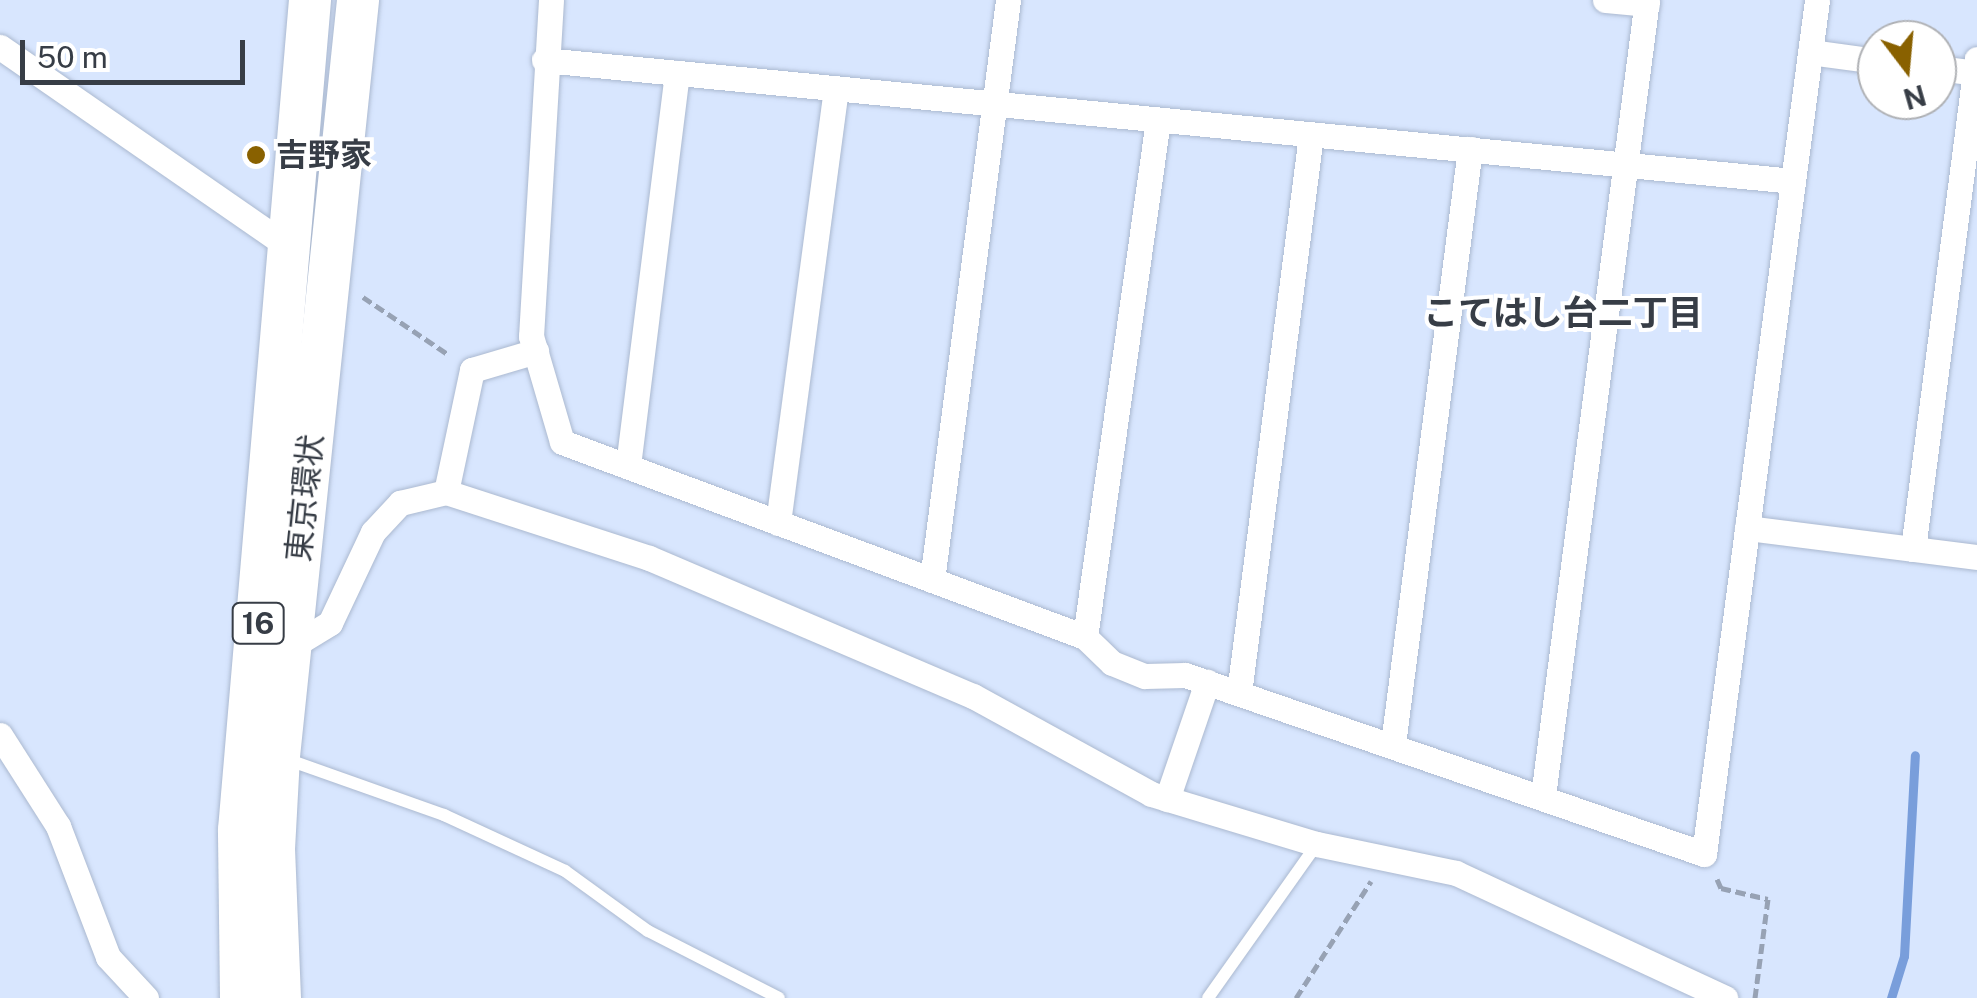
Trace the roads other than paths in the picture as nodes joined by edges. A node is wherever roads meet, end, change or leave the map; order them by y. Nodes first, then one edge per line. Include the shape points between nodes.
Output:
1 (310, 0) edge
2 (358, 0) edge
3 (551, 0) edge
4 (1008, 0) edge
5 (1605, 0) edge
6 (1817, 0) edge
7 (1647, 2) edge
8 (0, 47) edge
9 (1810, 52) junction
10 (1857, 58) edge
11 (544, 60) junction
12 (1976, 68) edge
13 (677, 73) junction
14 (836, 90) junction
15 (995, 104) junction
16 (1158, 120) junction
17 (1311, 134) junction
18 (1470, 148) junction
19 (1627, 163) junction
20 (1794, 182) junction
21 (292, 249) junction
22 (329, 275) junction
23 (536, 351) junction
24 (628, 466) junction
25 (446, 492) junction
26 (778, 523) junction
27 (1747, 528) junction
28 (1913, 549) junction
29 (1977, 557) edge
30 (932, 580) junction
31 (1085, 637) junction
32 (289, 648) junction
33 (1207, 682) junction
34 (1239, 693) junction
35 (0, 735) edge
36 (1393, 744) junction
37 (279, 756) junction
38 (1543, 796) junction
39 (1167, 799) junction
40 (1317, 844) junction
41 (146, 998) edge
42 (241, 998) edge
43 (280, 998) edge
44 (779, 998) edge
45 (1208, 998) edge
46 (1725, 998) edge

1 - 21 highway, 東京環状 / 16
2 - 22 highway, 東京環状 / 16
3 - 11 street
4 - 15 street
5 - 7 street
6 - 9 street
7 - 19 street
8 - 21 street
9 - 10 street
9 - 20 street
11 - 13 street
11 - 23 street
12 - 28 street
13 - 14 street
13 - 24 street
14 - 15 street
14 - 26 street
15 - 16 street
15 - 30 street
16 - 17 street
16 - 31 street
17 - 18 street
17 - 34 street
18 - 19 street
18 - 36 street
19 - 20 street
19 - 38 street
20 - 27 street
21 - 22 street
21 - 42 highway, 東京環状 / 16 via 238,830
22 - 32 highway, 東京環状 / 16
23 - 24 street via 562,442
23 - 25 street via 472,370
24 - 26 street
25 - 32 street via 400,503 373,532 330,623
25 - 39 street via 685,573 973,696
26 - 30 street
27 - 28 street
27 - 38 street via 1704,854
28 - 29 street
30 - 31 street
31 - 33 street via 1112,663 1145,676
32 - 37 highway, 東京環状 / 16
33 - 34 street
33 - 39 street
34 - 36 street
35 - 41 street via 58,826 108,957
36 - 38 street
37 - 43 highway, 東京環状 / 16 via 274,849
37 - 44 lane via 444,815 564,871 648,931
39 - 40 street
40 - 45 lane
40 - 46 street via 1456,873

